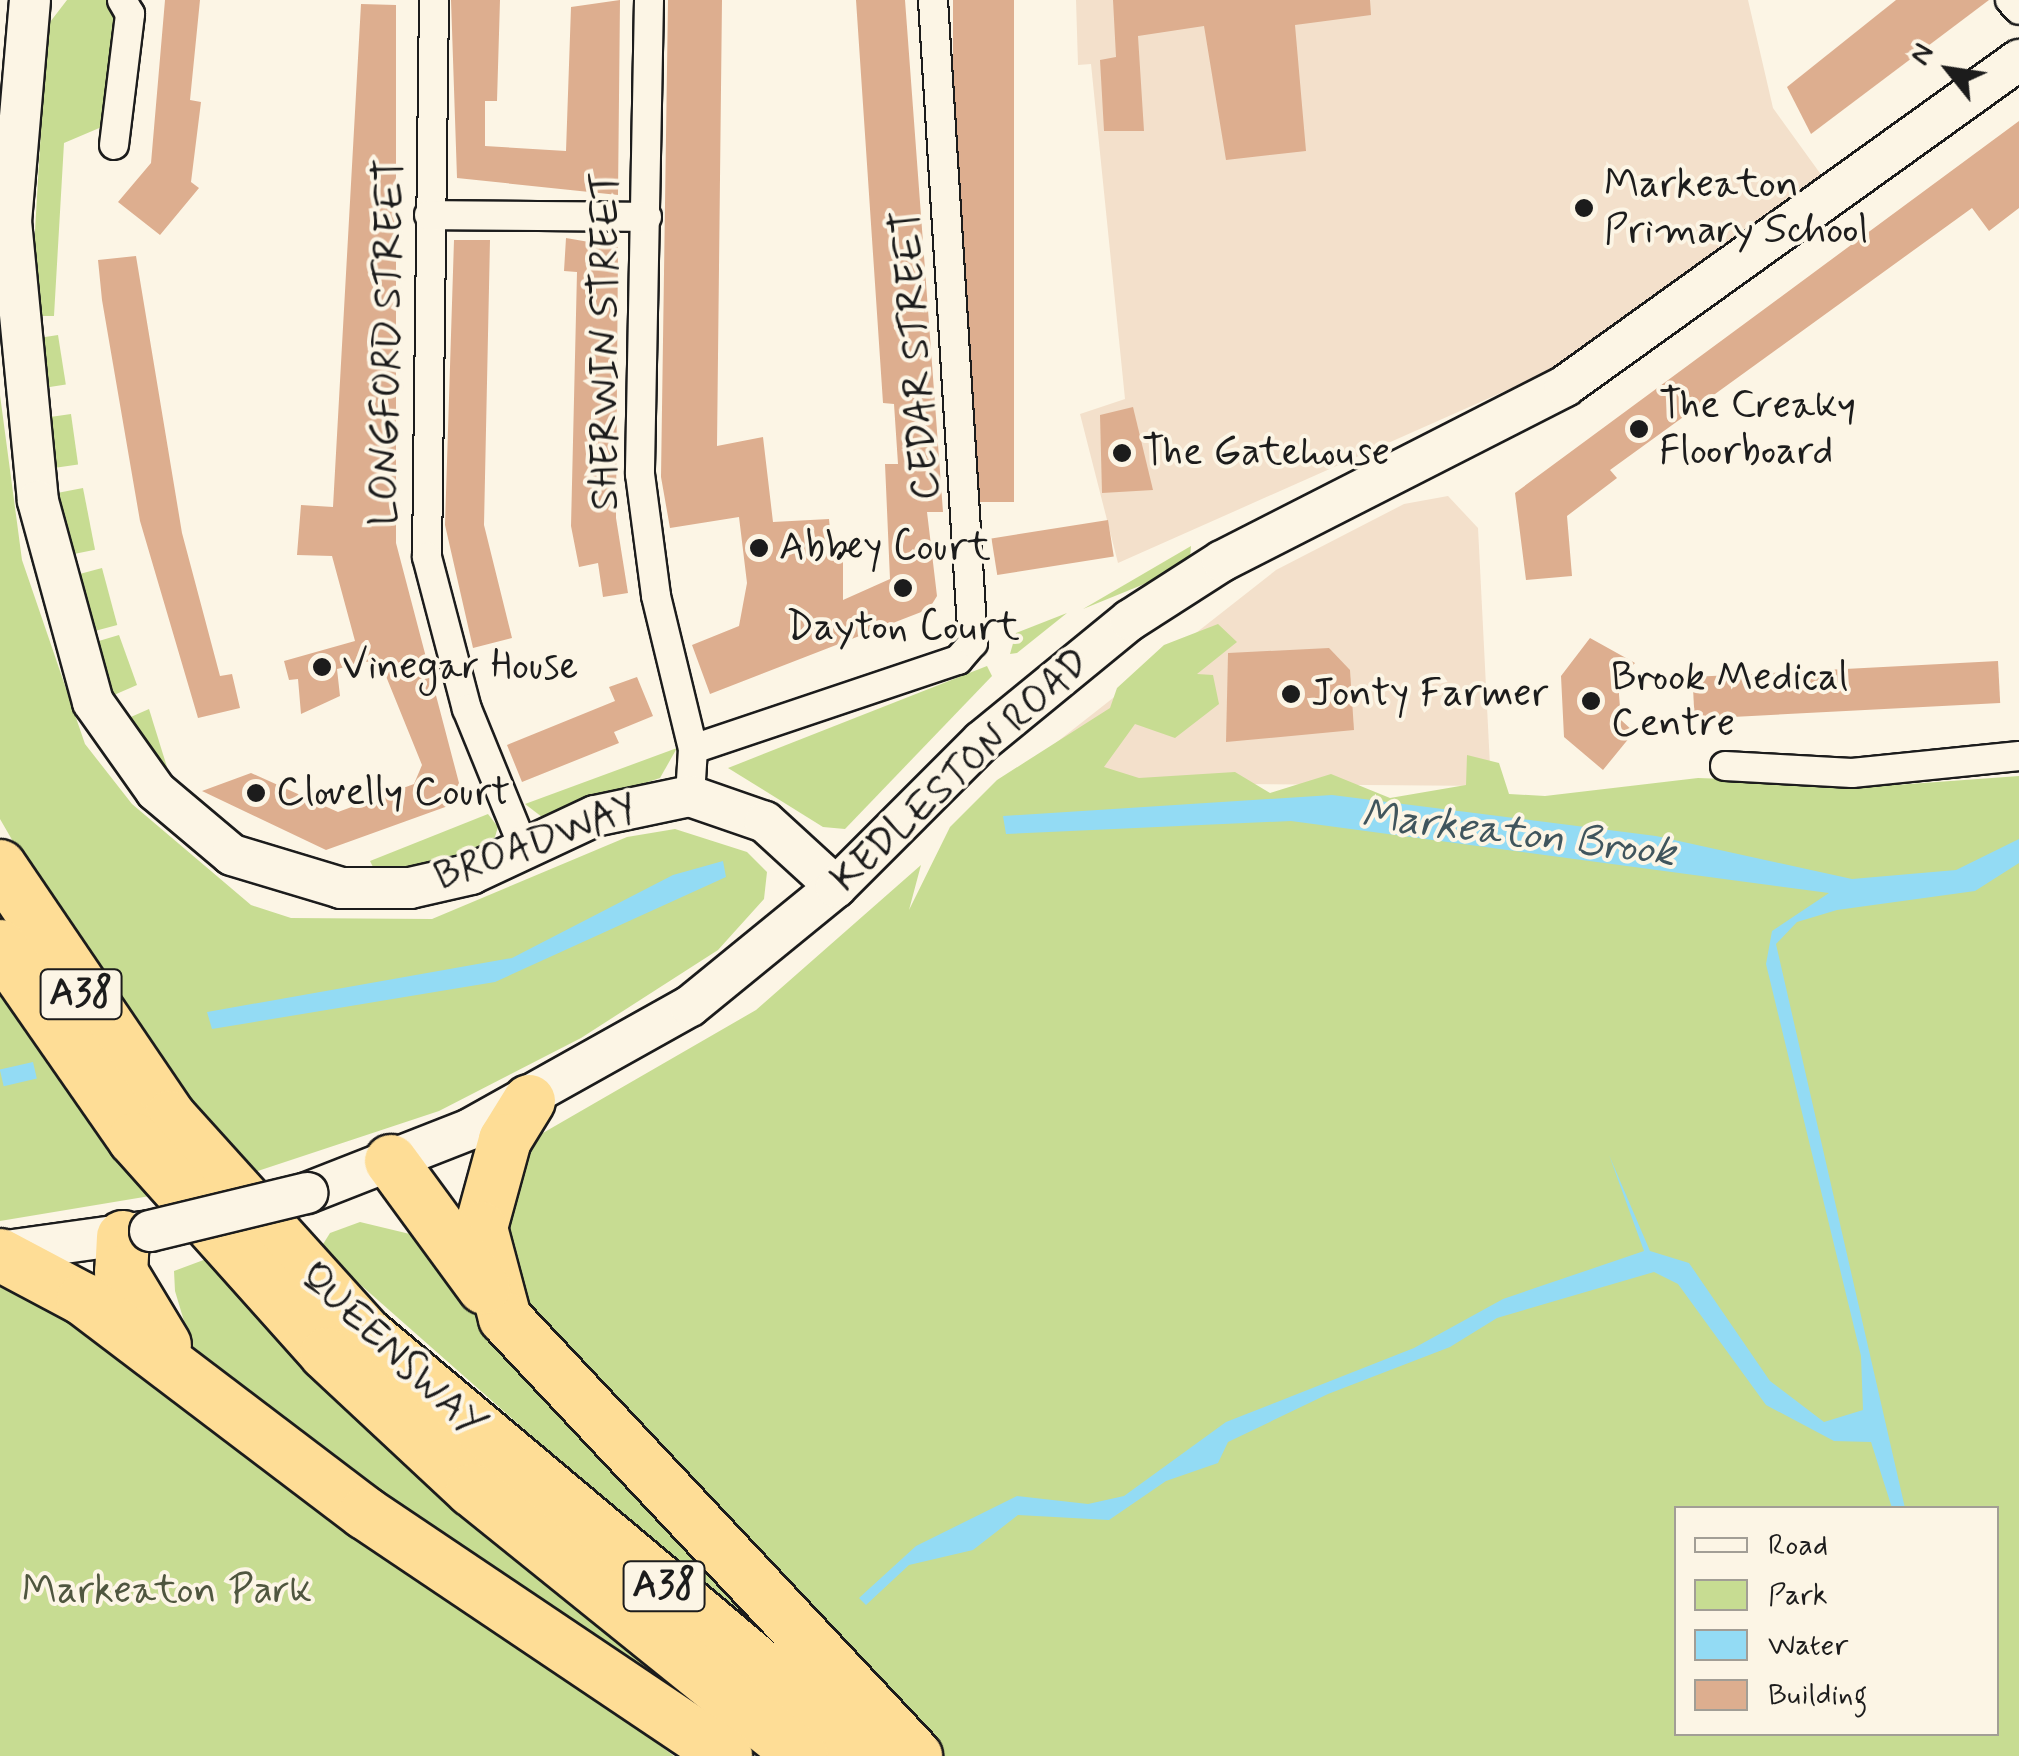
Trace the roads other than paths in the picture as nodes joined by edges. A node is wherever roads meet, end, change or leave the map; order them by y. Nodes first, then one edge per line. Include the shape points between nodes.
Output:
1 (30, 0) edge
2 (122, 0) edge
3 (434, 0) edge
4 (649, 0) edge
5 (934, 0) edge
6 (2010, 0) edge
7 (2019, 10) edge
8 (2019, 60) edge
9 (8, 134) edge
10 (114, 145) dead end
11 (429, 215) junction
12 (647, 218) junction
13 (693, 749) junction
14 (2019, 756) edge
15 (1725, 766) dead end
16 (690, 796) junction
17 (524, 849) junction
18 (0, 866) edge
19 (836, 887) junction
20 (0, 946) edge
21 (529, 1100) junction
22 (391, 1161) junction
23 (137, 1234) junction
24 (0, 1253) edge
25 (506, 1318) junction
26 (193, 1382) junction
27 (726, 1756) edge
28 (802, 1756) edge
29 (868, 1756) edge
30 (916, 1756) edge

1 - 9 street, BROADWAY
2 - 10 street via 130,14
3 - 11 street, LONGFORD STREET
4 - 12 street, SHERWIN STREET
5 - 13 street, CEDAR STREET via 973,643 958,660
6 - 7 street
8 - 19 street, KEDLESTON ROAD via 1565,386 1222,561 1130,620 982,740
9 - 17 street, BROADWAY via 13,294 38,501 65,624 121,748 179,814 232,855 322,886 410,888
11 - 12 street
11 - 17 street, LONGFORD STREET via 427,557 467,709
12 - 13 street, SHERWIN STREET via 644,530
13 - 16 street, SHERWIN STREET
14 - 15 street via 1852,773
16 - 17 street, BROADWAY via 612,811
16 - 19 street, BROADWAY via 765,822
18 - 29 highway, QUEENSWAY / A38 via 170,1117 365,1332
19 - 21 street, KEDLESTON ROAD via 690,1006
20 - 28 highway, QUEENSWAY / A38 via 134,1139 326,1354 472,1490
21 - 22 street, KEDLESTON ROAD
21 - 25 highway via 505,1140 481,1228
22 - 23 street, KEDLESTON ROAD, bridge via 308,1193
22 - 25 highway
23 - 24 street, KEDLESTON ROAD
23 - 26 highway via 131,1295
24 - 26 highway via 82,1299
25 - 30 highway
26 - 27 highway via 365,1514

